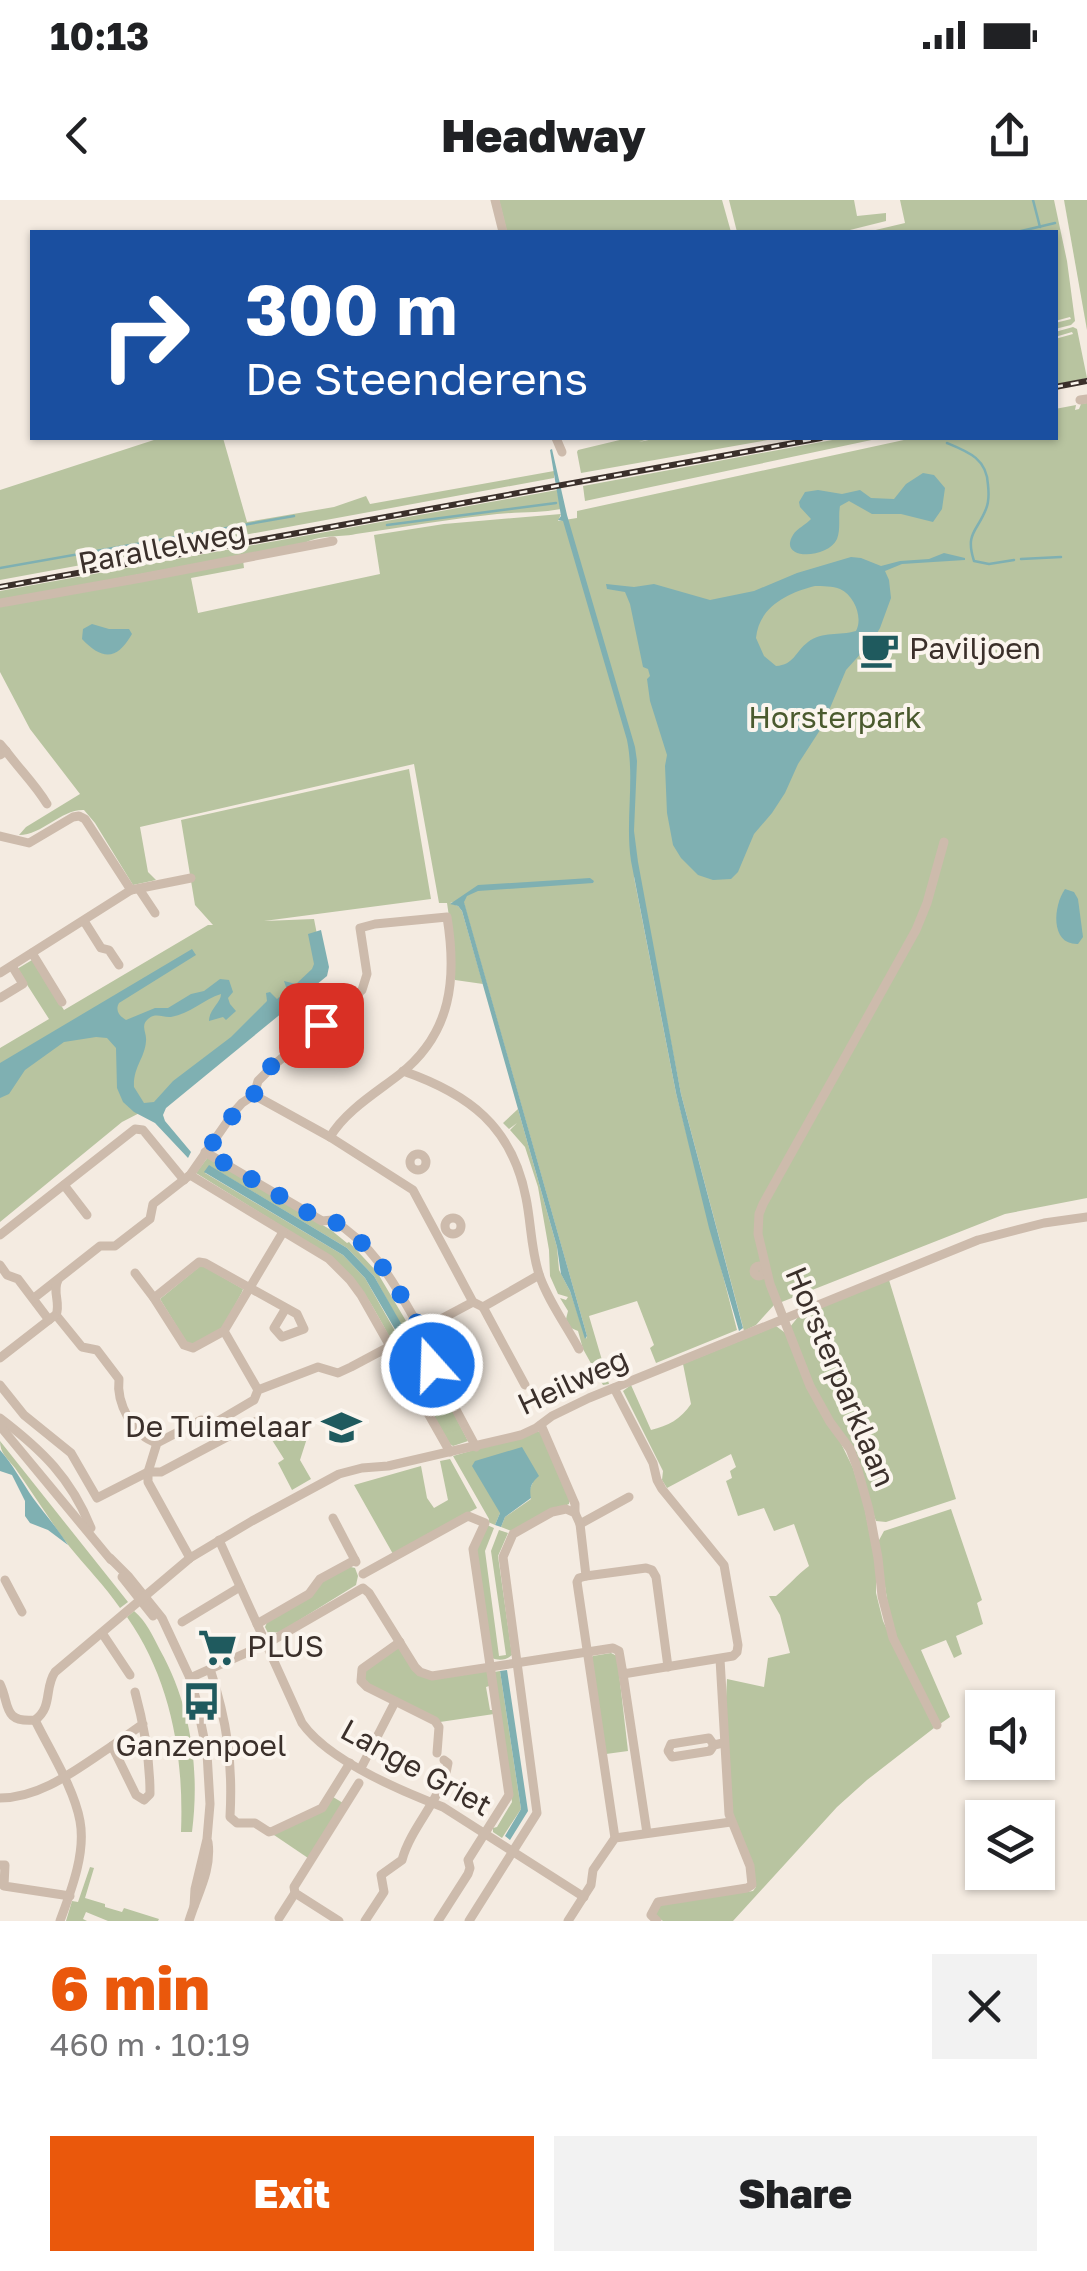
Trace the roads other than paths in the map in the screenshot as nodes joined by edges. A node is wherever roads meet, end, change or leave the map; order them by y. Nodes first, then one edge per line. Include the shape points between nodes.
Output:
1 (495, 200) edge
2 (502, 230) edge
3 (557, 440) edge
4 (562, 452) dead end
5 (333, 541) dead end
6 (0, 602) edge
7 (2, 750) edge
8 (47, 804) dead end
9 (0, 836) edge
10 (944, 842) dead end
11 (191, 878) dead end
12 (135, 889) junction
13 (155, 914) dead end
14 (84, 921) junction
15 (32, 954) junction
16 (119, 965) dead end
17 (12, 966) junction
18 (0, 973) edge
19 (10, 992) junction
20 (0, 998) edge
21 (62, 1002) dead end
22 (404, 1071) junction
23 (254, 1095) junction
24 (330, 1137) junction
25 (206, 1152) junction
26 (413, 1168) dead end
27 (187, 1178) junction
28 (404, 1182) junction
29 (64, 1185) junction
30 (86, 1215) dead end
31 (1087, 1217) edge
32 (283, 1232) junction
33 (0, 1235) edge
34 (0, 1266) edge
35 (134, 1273) dead end
36 (539, 1275) junction
37 (58, 1278) junction
38 (250, 1288) junction
39 (34, 1298) junction
40 (154, 1298) junction
41 (478, 1304) junction
42 (286, 1308) dead end
43 (53, 1317) junction
44 (783, 1318) junction
45 (224, 1330) junction
46 (418, 1331) junction
47 (391, 1346) junction
48 (579, 1349) dead end
49 (0, 1358) edge
50 (0, 1385) edge
51 (525, 1386) dead end
52 (614, 1388) junction
53 (258, 1390) junction
54 (257, 1421) dead end
55 (0, 1422) edge
56 (541, 1425) junction
57 (157, 1443) junction
58 (476, 1447) junction
59 (450, 1452) junction
60 (148, 1472) junction
61 (629, 1496) dead end
62 (575, 1513) junction
63 (333, 1518) dead end
64 (580, 1524) junction
65 (96, 1539) junction
66 (219, 1540) junction
67 (190, 1558) junction
68 (355, 1560) junction
69 (363, 1574) junction
70 (586, 1576) junction
71 (240, 1587) junction
72 (362, 1588) junction
73 (5, 1589) edge
74 (144, 1599) junction
75 (22, 1612) dead end
76 (182, 1622) dead end
77 (258, 1624) junction
78 (102, 1633) junction
79 (400, 1642) junction
80 (266, 1644) junction
81 (586, 1652) junction
82 (720, 1659) junction
83 (516, 1663) junction
84 (491, 1667) junction
85 (668, 1667) junction
86 (210, 1669) junction
87 (623, 1674) junction
88 (130, 1676) dead end
89 (190, 1678) junction
90 (0, 1684) edge
91 (135, 1692) dead end
92 (395, 1702) junction
93 (35, 1720) junction
94 (143, 1724) junction
95 (937, 1725) dead end
96 (112, 1746) junction
97 (350, 1763) junction
98 (361, 1768) junction
99 (63, 1778) junction
100 (359, 1784) dead end
101 (332, 1792) junction
102 (0, 1798) edge
103 (348, 1801) junction
104 (432, 1802) junction
105 (731, 1822) junction
106 (484, 1834) junction
107 (646, 1834) junction
108 (615, 1838) junction
109 (512, 1852) junction
110 (0, 1866) edge
111 (295, 1893) junction
112 (70, 1896) junction
113 (584, 1897) junction
114 (279, 1918) dead end
115 (60, 1921) edge
116 (189, 1921) edge
117 (339, 1921) edge
118 (365, 1921) edge
119 (438, 1921) edge
120 (469, 1921) edge
121 (568, 1921) edge
122 (657, 1921) edge

1 - 2 street
3 - 4 street
5 - 6 street, Parallelweg
7 - 8 street
9 - 12 street via 29,842 79,816
10 - 44 street, Horsterparklaan via 916,930 759,1214 761,1249
11 - 12 street
12 - 13 street
12 - 14 street
14 - 15 street
14 - 16 street
15 - 17 street
15 - 21 street
17 - 18 street
17 - 19 street via 24,984
18 - 19 street
19 - 20 street
22 - 23 street via 434,1037 446,1008 452,982 447,917 360,928 367,974 362,990 274,1065
22 - 24 street
22 - 36 street via 452,1090 502,1137 522,1182
23 - 24 street
23 - 25 street
24 - 28 street
25 - 27 street
25 - 46 street via 354,1234 382,1265
26 - 28 street
27 - 29 street via 135,1129
27 - 32 street
27 - 37 street via 153,1204 150,1219
28 - 41 street via 442,1233
29 - 30 street
29 - 33 street
31 - 44 street, Heilweg via 978,1240
32 - 38 street
32 - 47 street via 350,1280
34 - 39 street
35 - 40 street
36 - 41 street
36 - 48 street
37 - 39 street
37 - 43 street
38 - 40 street via 199,1262
38 - 42 street
38 - 45 street
39 - 43 street
40 - 45 street via 188,1348
41 - 46 street
41 - 51 street
43 - 49 street
43 - 57 street via 82,1348 97,1350 119,1379 117,1394 140,1435
44 - 52 street, Heilweg
44 - 95 street, Horsterparklaan via 820,1406 857,1467 893,1638
45 - 53 street
46 - 47 street
46 - 58 street
47 - 53 street via 338,1373 318,1367
47 - 59 street
50 - 60 street via 24,1415 71,1453 98,1498
52 - 56 street, Heilweg
52 - 82 street via 662,1490 724,1565 738,1646 733,1656
53 - 57 street via 254,1400 215,1422 201,1420
54 - 60 street via 161,1472
55 - 65 street
55 - 65 street via 64,1476
56 - 58 street, Heilweg
56 - 62 street
57 - 60 street
58 - 59 street, Heilweg
59 - 66 street, Heilweg via 339,1474
60 - 67 street
61 - 64 street
62 - 64 street
62 - 83 street via 552,1512 512,1534 503,1556
63 - 68 street
64 - 70 street
65 - 74 street
66 - 67 street, Heilweg
66 - 71 street, Lange Griet
67 - 74 street, Heilweg
68 - 69 street
68 - 77 street
69 - 72 street
69 - 84 street via 468,1516 485,1523 474,1548
70 - 81 street via 577,1582
70 - 85 street via 652,1570
71 - 76 street
71 - 77 street, Lange Griet
72 - 79 street
72 - 80 street
73 - 75 street
74 - 78 street, Heilweg
74 - 89 street via 162,1618
77 - 80 street, Lange Griet
78 - 88 street
78 - 93 street, Heilweg via 54,1672 48,1703
79 - 84 street via 420,1672 432,1676
79 - 92 street via 360,1674 367,1688
80 - 86 street
80 - 97 street, Lange Griet via 311,1736
81 - 83 street
81 - 87 street via 619,1651
81 - 108 street
82 - 85 street
82 - 105 street via 718,1744
83 - 84 street
83 - 109 street via 537,1813
84 - 106 street via 509,1795
85 - 87 street
86 - 89 street
86 - 101 street via 230,1754 230,1817 269,1832 322,1808
87 - 107 street
89 - 116 street via 210,1804
90 - 93 street via 10,1713
91 - 94 street
92 - 98 street
92 - 104 street via 432,1717 438,1727 448,1770
93 - 99 street
94 - 96 street
94 - 96 street via 148,1798 136,1795
96 - 99 street
97 - 98 street, Lange Griet
97 - 101 street
98 - 104 street, Lange Griet
99 - 102 street via 30,1794
99 - 112 street via 80,1822
100 - 103 street
101 - 103 street
103 - 111 street
104 - 106 street, Lange Griet
104 - 118 street via 402,1860 381,1875 384,1892
105 - 107 street
105 - 122 street via 752,1885 658,1902 650,1915
106 - 109 street, Lange Griet
106 - 119 street
107 - 108 street
108 - 113 street
109 - 113 street, Lange Griet
109 - 120 street
110 - 112 street via 4,1886
111 - 114 street
111 - 117 street
112 - 115 street
113 - 121 street

